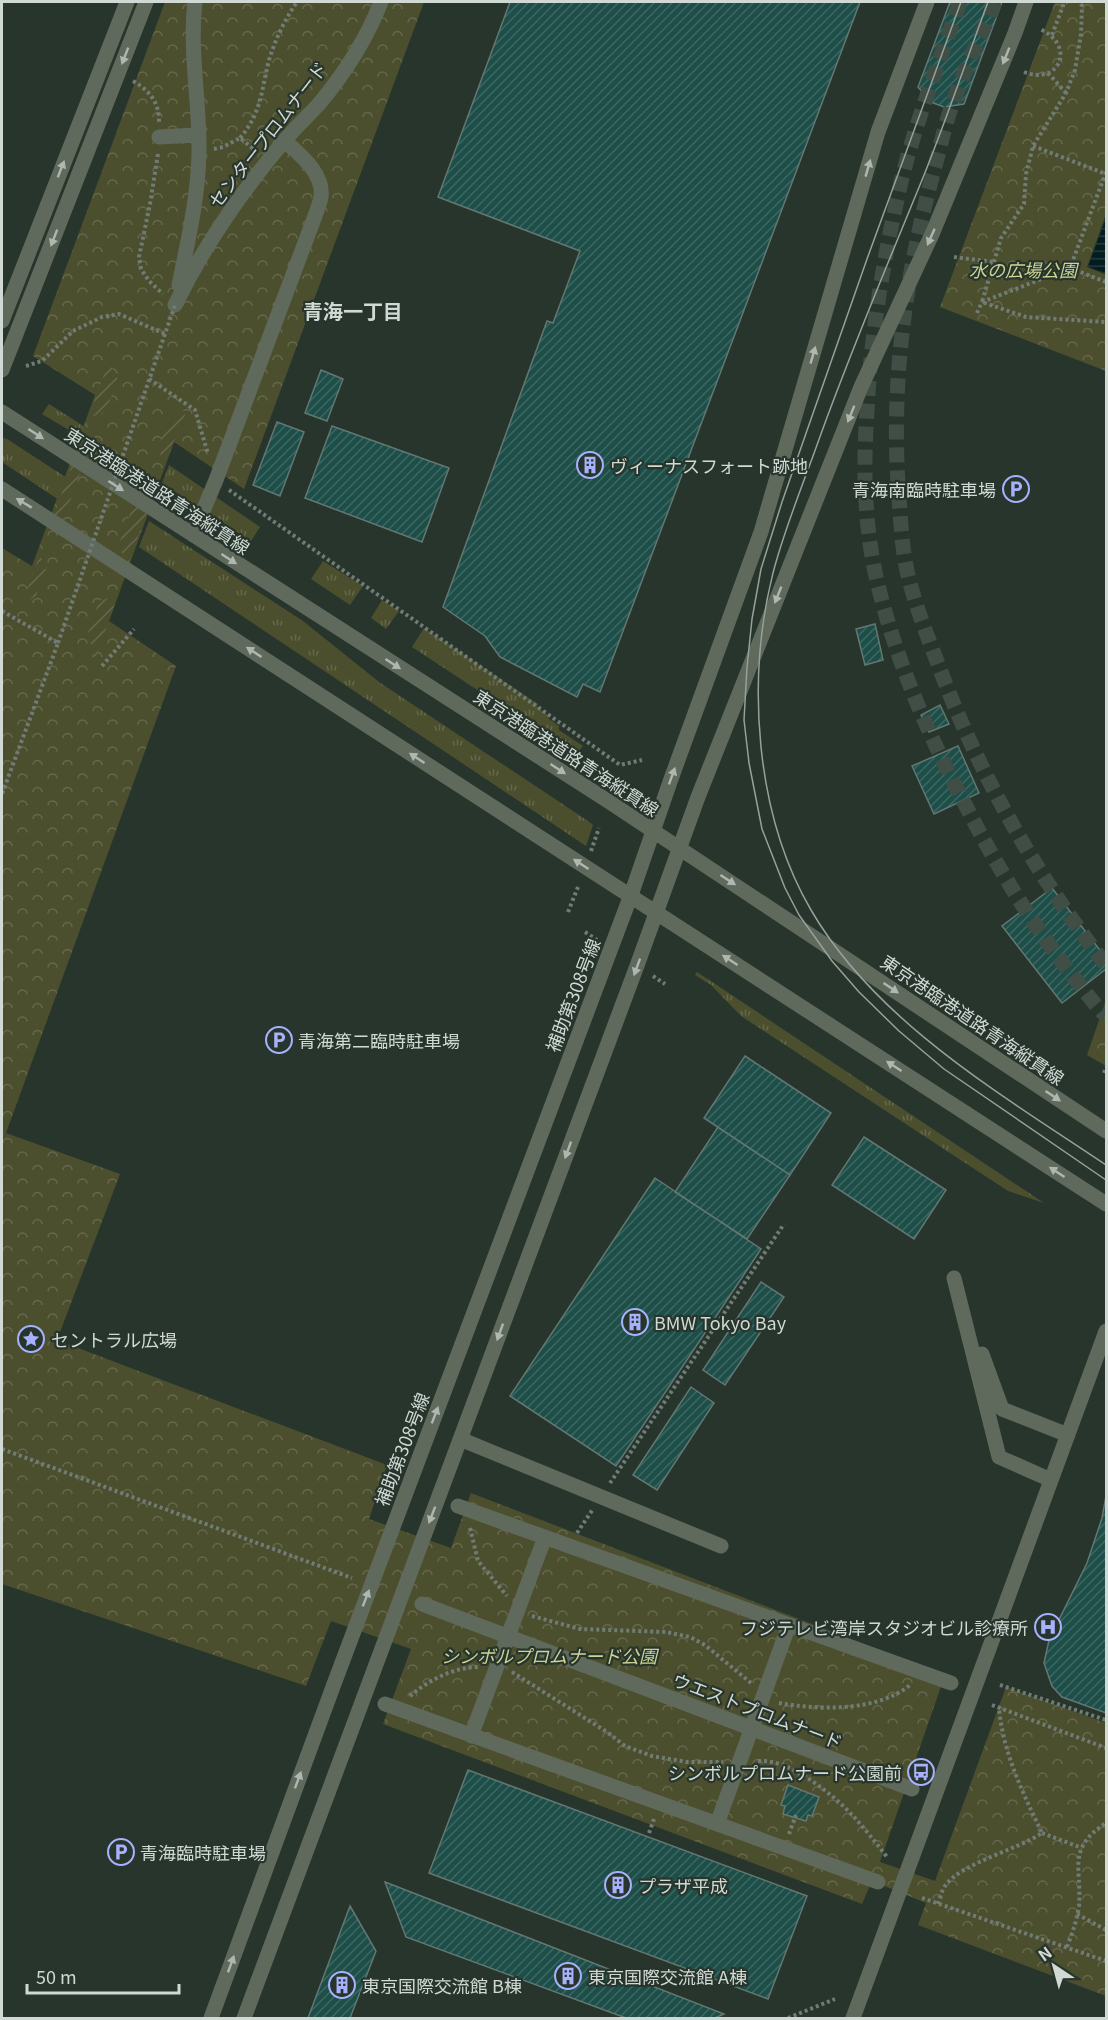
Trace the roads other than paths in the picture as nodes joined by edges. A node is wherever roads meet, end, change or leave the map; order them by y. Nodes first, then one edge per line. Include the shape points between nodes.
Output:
1 (127, 2) edge
2 (146, 2) edge
3 (195, 2) edge
4 (381, 2) edge
5 (927, 2) edge
6 (1026, 2) edge
7 (198, 135) junction
8 (159, 137) road end
9 (285, 141) junction
10 (2, 321) edge
11 (2, 370) edge
12 (2, 412) edge
13 (2, 489) edge
14 (193, 536) junction
15 (653, 831) junction
16 (679, 848) junction
17 (631, 895) junction
18 (657, 912) junction
19 (1107, 1131) edge
20 (1107, 1204) edge
21 (1107, 1331) edge
22 (1068, 1434) junction
23 (460, 1439) junction
24 (1051, 1480) junction
25 (465, 1508) road end
26 (545, 1537) junction
27 (721, 1546) dead end
28 (422, 1604) dead end
29 (789, 1625) junction
30 (508, 1636) junction
31 (951, 1683) dead end
32 (392, 1707) road end
33 (752, 1728) junction
34 (471, 1736) junction
35 (912, 1789) dead end
36 (717, 1824) junction
37 (878, 1882) dead end
38 (211, 2019) edge
39 (244, 2019) edge
40 (853, 2019) edge

10 -> 1 street
2 -> 11 street
3 - 7 street, センタープロムナード
4 - 9 street, センタープロムナード via 350,60
15 -> 5 street, 補助第308号線 via 761,532 878,132
6 -> 16 street via 933,232 861,387
7 - 8 street
7 - 9 street, センタープロムナード via 193,214 175,305 234,204
9 - 14 street via 309,163 319,179 321,196
12 -> 14 street, 東京港臨港道路青海縦貫線
17 -> 13 street
14 -> 15 street, 東京港臨港道路青海縦貫線
15 - 16 street, 東京港臨港道路青海縦貫線
15 - 17 street, 補助第308号線
16 - 18 street
16 -> 19 street, 東京港臨港道路青海縦貫線
17 - 18 street
38 -> 17 street, 補助第308号線
20 -> 18 street
18 -> 23 street
21 - 22 street
22 - 24 street
22 - 24 street via 1002,1409 954,1278 999,1457
23 - 27 street
23 -> 39 street
24 - 40 street
25 - 26 street
26 - 29 street
26 - 30 street
28 - 30 street, ウエストプロムナード
29 - 31 street
29 - 33 street
30 - 33 street, ウエストプロムナード
30 - 34 street
32 - 34 street
33 - 35 street, ウエストプロムナード
33 - 36 street
34 - 36 street
36 - 37 street

